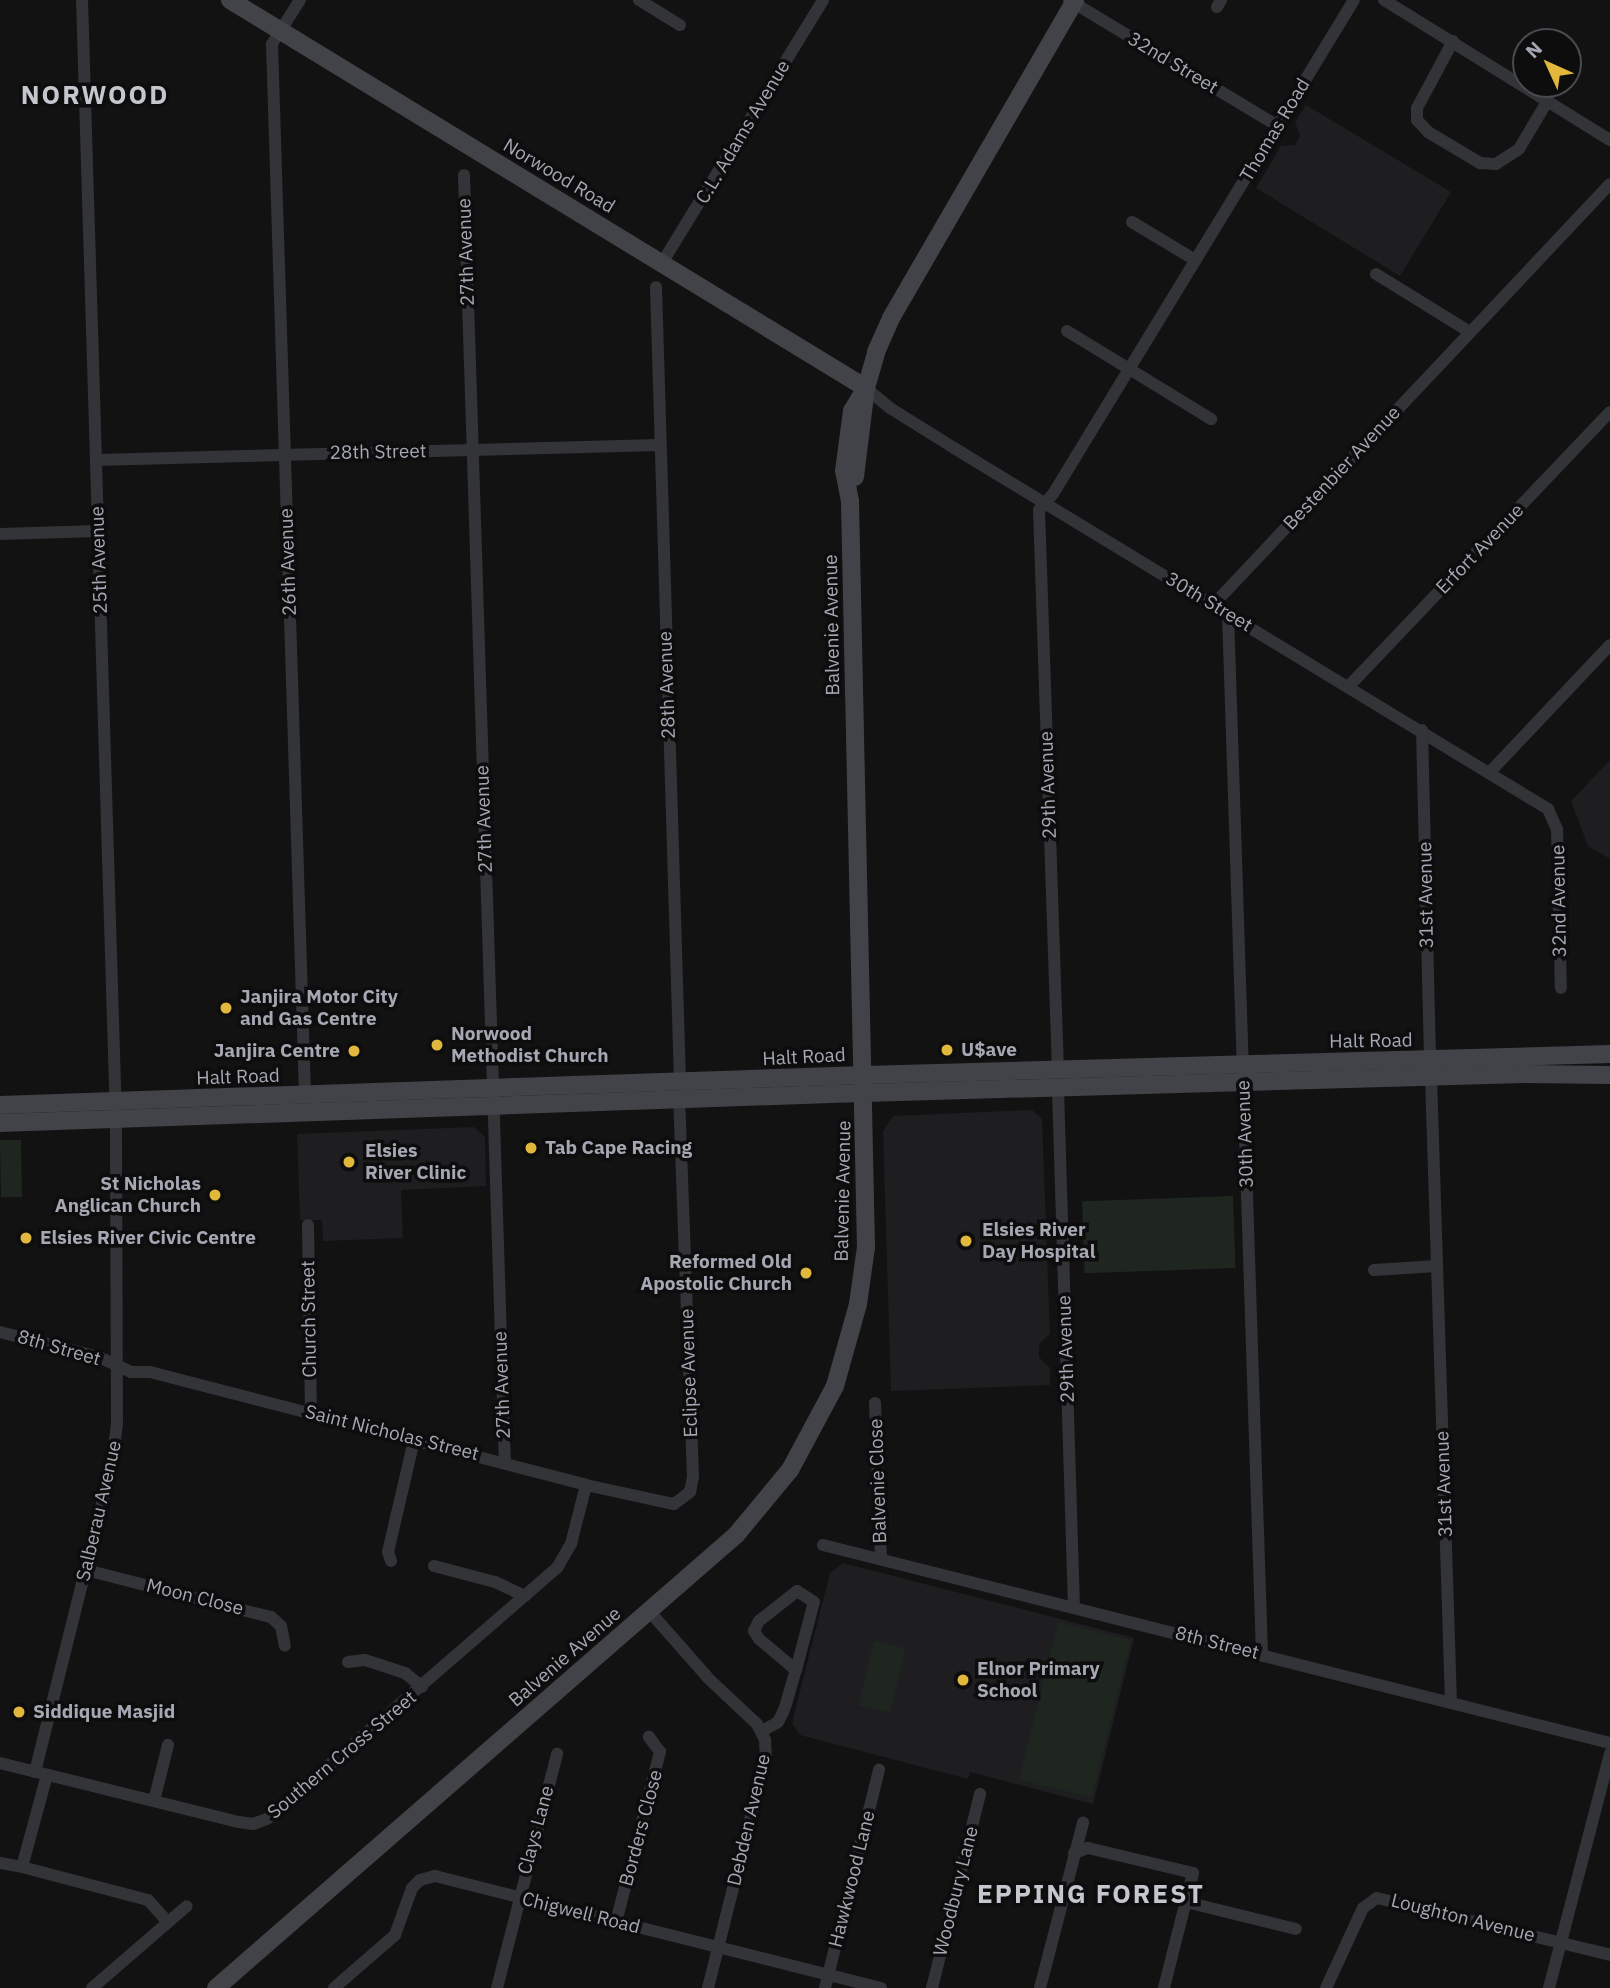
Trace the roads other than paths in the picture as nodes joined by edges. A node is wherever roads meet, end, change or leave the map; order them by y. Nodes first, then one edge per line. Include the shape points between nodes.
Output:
1 (82, 0) edge
2 (230, 0) edge
3 (300, 0) edge
4 (639, 0) edge
5 (823, 0) edge
6 (1354, 0) edge
7 (1384, 0) edge
8 (1072, 1) edge
9 (680, 25) dead end
10 (280, 31) junction
11 (1453, 41) junction
12 (1548, 100) junction
13 (1278, 126) junction
14 (1610, 139) edge
15 (464, 175) dead end
16 (1610, 184) edge
17 (1132, 222) dead end
18 (1195, 260) junction
19 (662, 263) junction
20 (1376, 274) dead end
21 (656, 287) dead end
22 (1067, 331) dead end
23 (1470, 332) junction
24 (1127, 370) junction
25 (866, 388) junction
26 (1610, 412) edge
27 (1211, 419) dead end
28 (659, 445) junction
29 (472, 450) junction
30 (285, 455) junction
31 (96, 460) junction
32 (1046, 502) junction
33 (98, 531) junction
34 (0, 534) edge
35 (1214, 604) junction
36 (1228, 613) junction
37 (1610, 645) edge
38 (1349, 686) junction
39 (1422, 730) junction
40 (1489, 773) junction
41 (1553, 815) joint
42 (1561, 988) dead end
43 (1610, 1054) edge
44 (1430, 1069) junction
45 (1058, 1071) junction
46 (864, 1075) junction
47 (1243, 1075) junction
48 (1610, 1075) edge
49 (1058, 1090) junction
50 (680, 1092) junction
51 (864, 1094) junction
52 (305, 1096) junction
53 (493, 1098) junction
54 (0, 1105) edge
55 (116, 1110) junction
56 (0, 1122) edge
57 (308, 1225) dead end
58 (1437, 1266) junction
59 (1374, 1270) dead end
60 (0, 1332) edge
61 (117, 1366) junction
62 (875, 1403) dead end
63 (311, 1412) junction
64 (414, 1440) junction
65 (505, 1462) junction
66 (586, 1485) junction
67 (667, 1504) joint
68 (822, 1545) dead end
69 (881, 1559) junction
70 (391, 1561) dead end
71 (434, 1566) dead end
72 (86, 1570) junction
73 (525, 1596) junction
74 (1074, 1607) junction
75 (650, 1612) junction
76 (285, 1646) dead end
77 (1262, 1655) junction
78 (348, 1662) dead end
79 (796, 1670) junction
80 (422, 1687) junction
81 (1451, 1702) junction
82 (762, 1731) junction
83 (649, 1737) dead end
84 (1610, 1743) edge
85 (168, 1745) dead end
86 (1610, 1753) edge
87 (557, 1754) dead end
88 (0, 1763) edge
89 (879, 1770) dead end
90 (41, 1773) junction
91 (980, 1794) dead end
92 (154, 1801) junction
93 (1083, 1823) dead end
94 (1074, 1853) junction
95 (0, 1863) edge
96 (22, 1867) junction
97 (519, 1897) junction
98 (1186, 1902) junction
99 (187, 1906) dead end
100 (168, 1922) junction
101 (616, 1922) junction
102 (1296, 1929) dead end
103 (1560, 1942) junction
104 (719, 1947) junction
105 (1610, 1955) edge
106 (827, 1981) edge
107 (93, 1988) edge
108 (216, 1988) edge
109 (334, 1988) edge
110 (497, 1988) edge
111 (708, 1988) edge
112 (881, 1988) edge
113 (932, 1988) edge
114 (1040, 1988) edge
115 (1164, 1988) edge
116 (1326, 1988) edge
117 (1549, 1988) edge

1 - 31 street, 25th Avenue
2 - 10 street, Norwood Road
3 - 10 street
4 - 9 street
5 - 19 street, C.L. Adams Avenue
6 - 13 street, Thomas Road
7 - 11 street
8 - 13 street, 32nd Street
8 - 25 street, Balvenie Avenue via 906,289 876,352
10 - 19 street, Norwood Road
10 - 30 street, 26th Avenue via 272,44
11 - 12 street
11 - 12 street via 1417,108 1417,120 1428,132 1480,163 1496,164 1519,149
12 - 14 street
13 - 18 street, Thomas Road
15 - 29 street, 27th Avenue
16 - 23 street, Bestenbier Avenue
17 - 18 street
18 - 24 street, Thomas Road
19 - 25 street, Norwood Road
20 - 23 street
21 - 28 street, 28th Avenue
22 - 24 street
23 - 35 street, Bestenbier Avenue
24 - 27 street
24 - 32 street, Thomas Road
25 - 32 street, 30th Street
25 - 46 street, Balvenie Avenue via 852,411 844,471 850,501
26 - 38 street, Erfort Avenue
28 - 29 street, 28th Street
28 - 50 street, 28th Avenue
29 - 30 street, 28th Street
29 - 53 street, 27th Avenue
30 - 31 street, 28th Street
30 - 52 street, 26th Avenue
31 - 33 street, 25th Avenue
32 - 35 street, 30th Street
32 - 45 street, 29th Avenue via 1039,510
33 - 34 street
33 - 55 street, 25th Avenue
35 - 36 street, 30th Street
36 - 38 street, 30th Street
36 - 47 street, 30th Avenue
37 - 40 street
38 - 39 street, 30th Street
39 - 40 street, 30th Street
39 - 44 street, 31st Avenue
40 - 41 street, 30th Street
41 - 42 street, 32nd Avenue
43 - 44 street, Halt Road
44 - 47 street, Halt Road
44 - 48 street, Halt Road
44 - 58 street, 31st Avenue
45 - 46 street, Halt Road
45 - 47 street, Halt Road
46 - 50 street, Halt Road
46 - 51 street, Balvenie Avenue
47 - 49 street, Halt Road
47 - 77 street, 30th Avenue
49 - 51 street, Halt Road
49 - 74 street, 29th Avenue
50 - 51 street, Halt Road
50 - 53 street, Halt Road
50 - 67 street, Eclipse Avenue via 692,1477 690,1492
51 - 75 street, Balvenie Avenue via 866,1247 858,1304 835,1386 797,1459 769,1498 736,1535
52 - 53 street, Halt Road
52 - 55 street, Halt Road
53 - 55 street, Halt Road
53 - 65 street, 27th Avenue
54 - 55 street, Halt Road
55 - 56 street, Halt Road
55 - 61 street, Salberau Avenue
57 - 63 street, Church Street
58 - 59 street
58 - 81 street, 31st Avenue
60 - 61 street, 8th Street via 99,1357
61 - 63 street, Saint Nicholas Street
61 - 72 street, Salberau Avenue via 116,1444
62 - 69 street, Balvenie Close
63 - 64 street, Saint Nicholas Street
64 - 65 street, Saint Nicholas Street
64 - 70 street via 388,1552
65 - 66 street, Saint Nicholas Street
66 - 67 street, Saint Nicholas Street
66 - 73 street, Southern Cross Street via 565,1557
68 - 69 street, 8th Street
69 - 74 street, 8th Street
71 - 73 street via 495,1582
72 - 76 street, Moon Close via 271,1617 281,1626
72 - 90 street, Salberau Avenue
73 - 80 street, Southern Cross Street
74 - 77 street, 8th Street
75 - 82 street, Debden Avenue
75 - 108 street, Balvenie Avenue
77 - 81 street, 8th Street
78 - 80 street via 365,1660 405,1673
79 - 79 street via 814,1602 797,1591 759,1621 754,1631
79 - 82 street via 778,1721
80 - 92 street, Southern Cross Street via 267,1819 239,1822
81 - 84 street, 8th Street
82 - 104 street, Debden Avenue via 766,1756
83 - 101 street, Borders Close via 660,1752
85 - 92 street
86 - 103 street
87 - 97 street, Clays Lane
88 - 90 street, Southern Cross Street
89 - 106 street, Hawkwood Lane
90 - 92 street, Southern Cross Street
90 - 96 street, Salberau Avenue
91 - 113 street, Woodbury Lane
93 - 94 street
94 - 98 street via 1088,1848 1193,1873
94 - 114 street
95 - 96 street
96 - 100 street via 148,1900
97 - 101 street, Chigwell Road
97 - 109 street, Chigwell Road via 435,1876 420,1880 409,1893 397,1932
97 - 110 street, Clays Lane
98 - 102 street
98 - 115 street
99 - 100 street
100 - 107 street
101 - 104 street, Chigwell Road
103 - 105 street, Loughton Avenue
103 - 116 street, Loughton Avenue via 1377,1898 1363,1908
103 - 117 street
104 - 106 street, Chigwell Road
104 - 111 street, Debden Avenue
106 - 112 street, Chigwell Road

